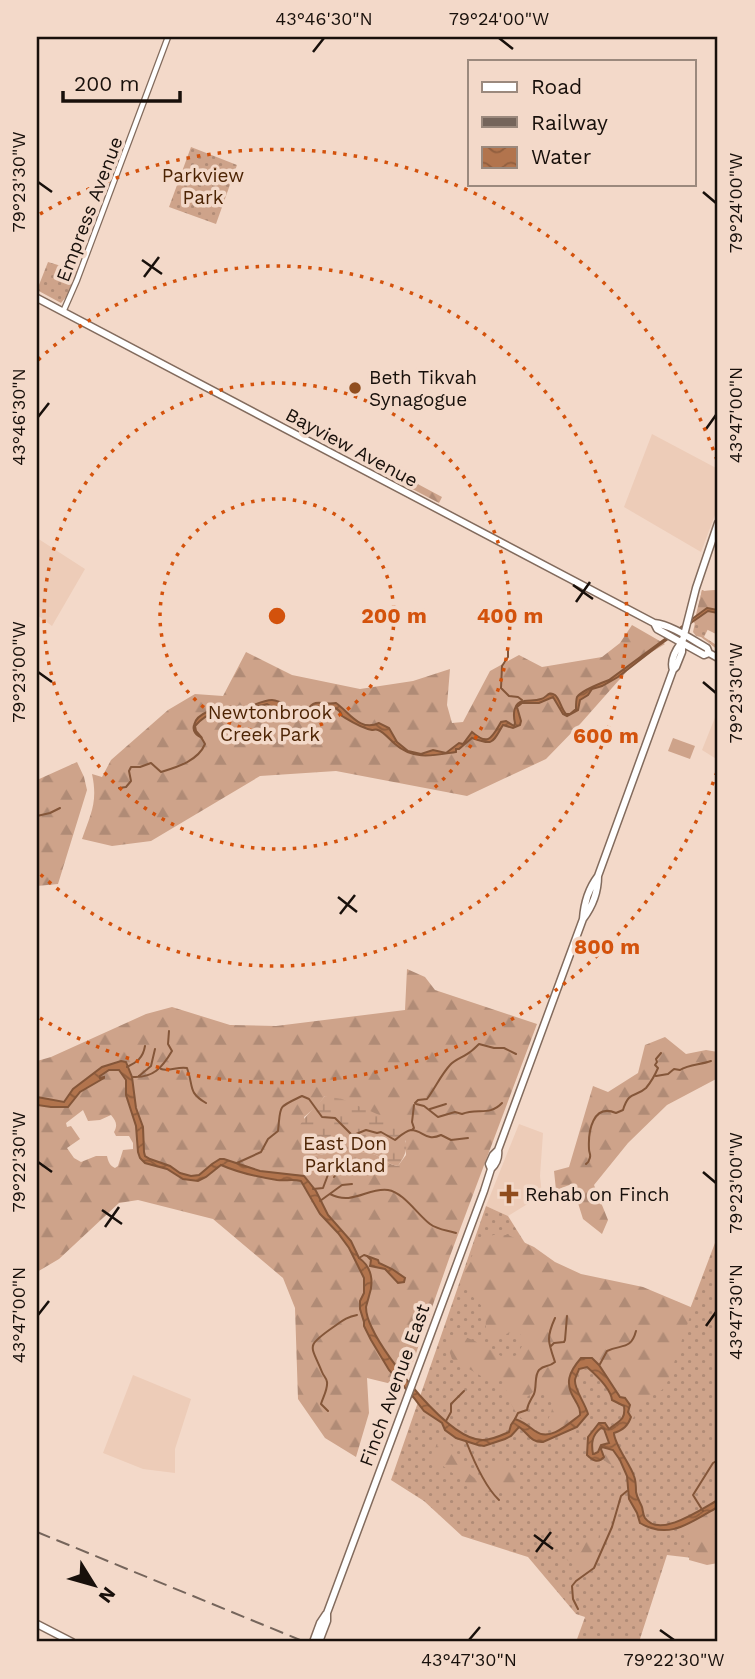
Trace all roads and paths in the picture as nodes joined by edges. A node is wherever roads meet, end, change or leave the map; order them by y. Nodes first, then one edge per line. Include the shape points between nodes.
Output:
1 (168, 37) edge
2 (37, 298) edge
3 (63, 312) junction
4 (718, 523) edge
5 (683, 639) junction
6 (718, 658) edge
7 (327, 1613) junction
8 (37, 1624) edge
9 (72, 1642) edge
10 (313, 1642) edge
11 (319, 1642) edge

1 - 3 street, Empress Avenue
2 - 3 main road, Bayview Avenue
3 - 5 main road, Bayview Avenue
4 - 5 main road, Finch Avenue East
5 - 6 main road, Bayview Avenue via 704,655
5 - 7 main road, Finch Avenue East via 682,652 592,884
7 - 10 main road, Finch Avenue East
7 - 11 main road, Finch Avenue East
8 - 9 main road

